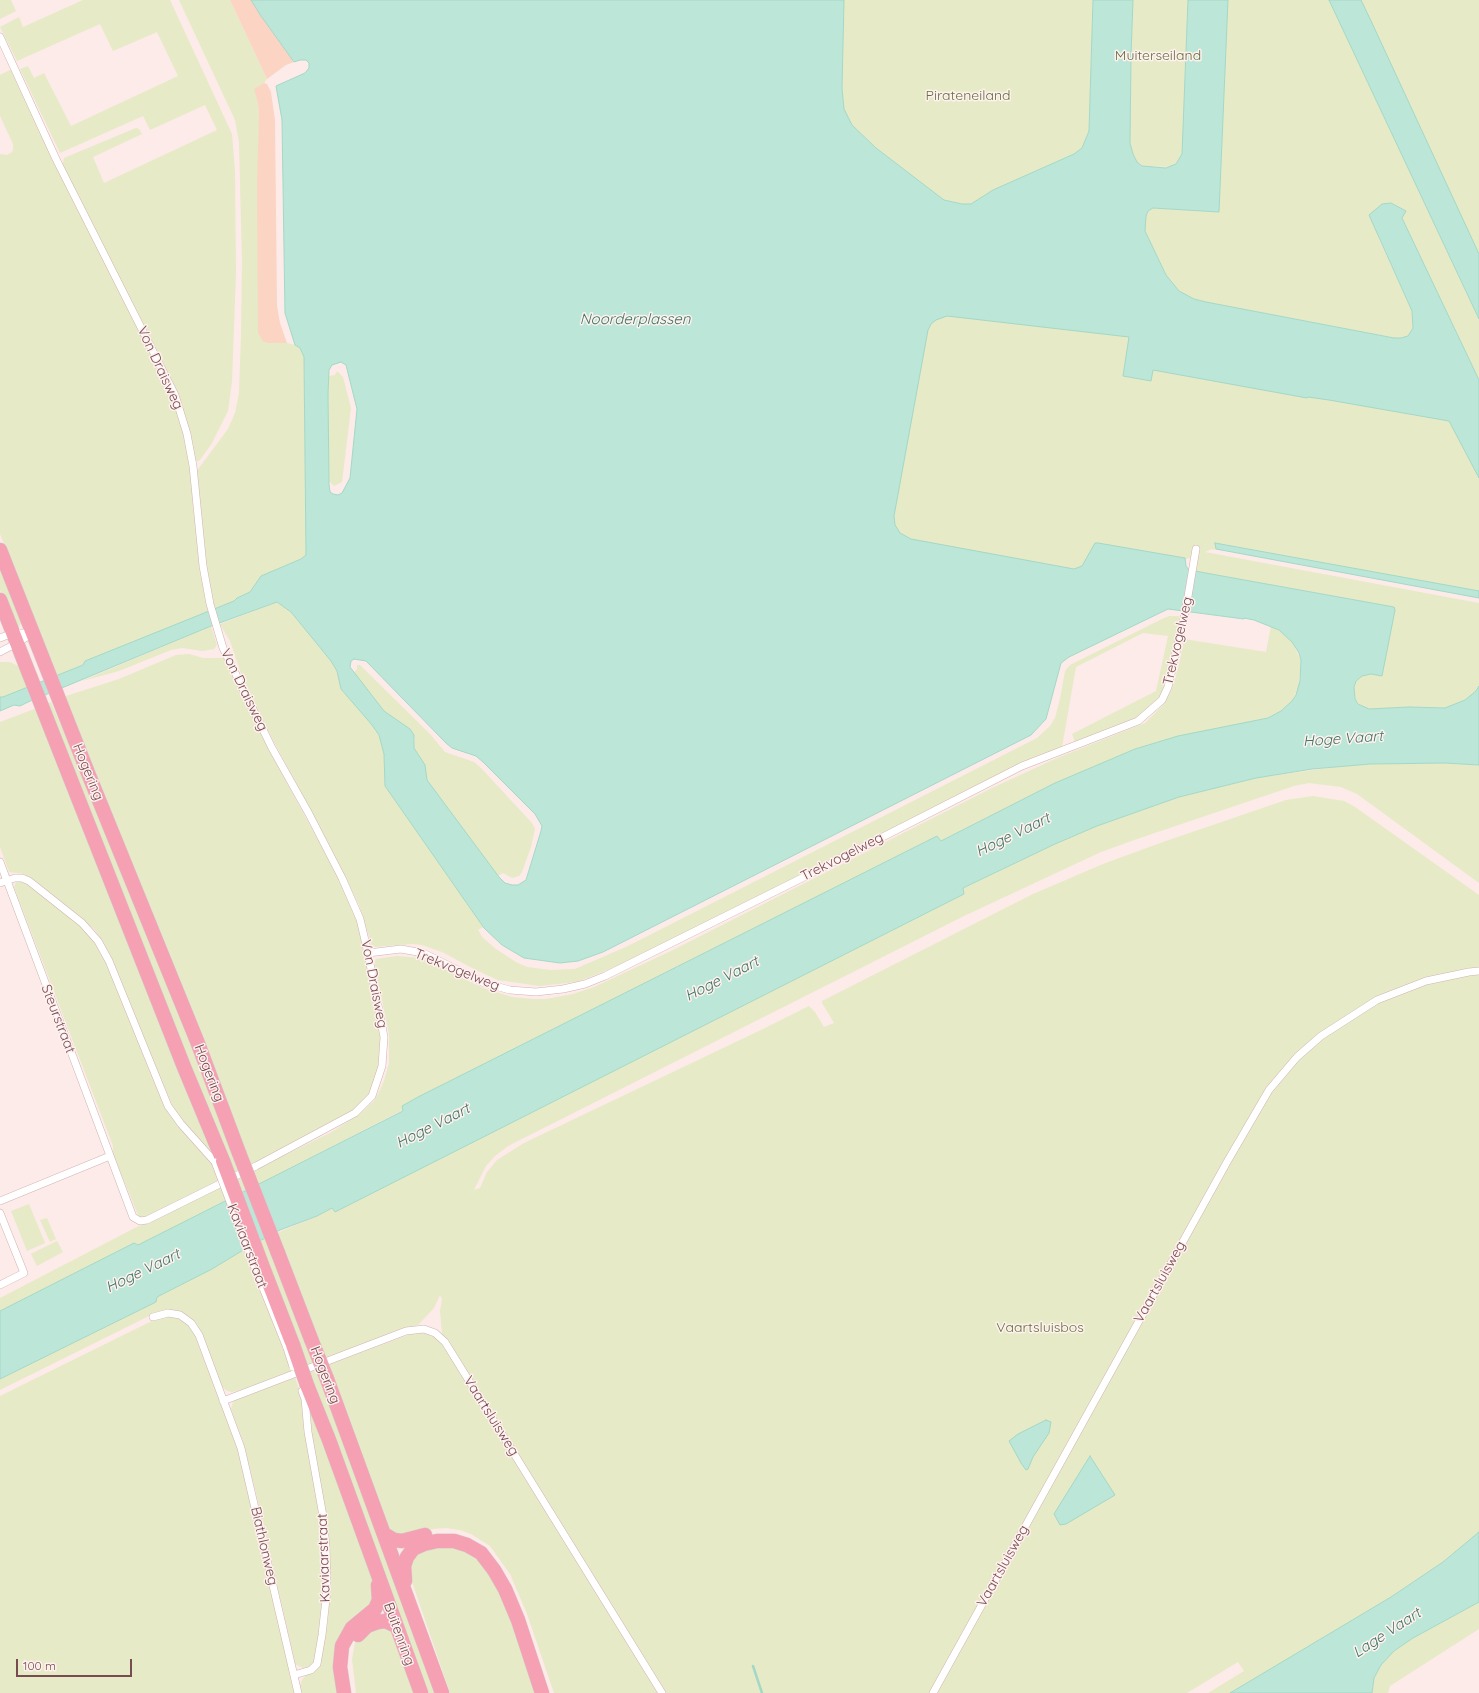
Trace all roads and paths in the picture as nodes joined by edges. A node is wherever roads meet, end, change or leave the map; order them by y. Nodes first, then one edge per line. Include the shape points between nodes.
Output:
1 (0, 37) edge
2 (1196, 549) dead end
3 (0, 550) edge
4 (0, 600) edge
5 (32, 633) junction
6 (10, 638) edge
7 (0, 652) edge
8 (0, 862) edge
9 (4, 882) edge
10 (368, 953) junction
11 (1479, 971) edge
12 (110, 1156) junction
13 (219, 1162) junction
14 (0, 1201) edge
15 (0, 1213) edge
16 (140, 1221) joint
17 (0, 1285) edge
18 (153, 1317) dead end
19 (304, 1386) junction
20 (223, 1401) junction
21 (384, 1534) junction
22 (378, 1575) junction
23 (407, 1599) junction
24 (396, 1626) junction
25 (294, 1674) junction
26 (298, 1693) edge
27 (344, 1693) edge
28 (353, 1693) edge
29 (421, 1693) edge
30 (442, 1693) edge
31 (542, 1693) edge
32 (551, 1693) edge
33 (662, 1693) edge
34 (933, 1693) edge

1 - 10 street, Von Draisweg via 56,159 175,395 187,434 193,466 203,566 210,604 228,661 342,878 360,919
2 - 10 street, Trekvogelweg via 1168,687 1162,700 1138,721 1022,766 606,976 585,984 536,992 510,990 484,983 423,953 401,949
3 - 5 highway, Hogering
4 - 6 highway, Hogering
5 - 6 street
5 - 6 street
5 - 21 highway, Hogering, bridge via 194,1034
6 - 7 street
6 - 13 highway, Hogering via 29,675
8 - 9 street, Steurstraat
9 - 12 street, Steurstraat
9 - 13 street via 14,878 29,881 82,923 98,941 109,961 168,1106 181,1124
10 - 16 street, Von Draisweg via 384,1037 382,1066 372,1096 355,1113 316,1135 154,1217
11 - 34 street, Vaartsluisweg via 1426,981 1378,1000 1321,1036 1297,1057 1269,1090
12 - 14 street
12 - 16 street, Steurstraat via 133,1217
13 - 19 highway, Hogering, bridge
15 - 17 street via 24,1272
18 - 20 street, Biathlonweg via 162,1314 180,1315 191,1323
19 - 22 highway, Hogering via 330,1440
19 - 25 street, Kaviaarstraat via 307,1425 323,1516 327,1590 317,1664 311,1670
20 - 25 street, Biathlonweg via 243,1456
20 - 33 street, Vaartsluisweg via 406,1331 424,1329 435,1333 445,1342
21 - 23 highway, Hogering
21 - 32 highway via 402,1541 434,1532 456,1533 471,1537 486,1547 504,1568 515,1591
22 - 24 highway, Buitenring
22 - 27 highway via 379,1600 375,1609 352,1628 342,1646 340,1667
23 - 30 highway, Buitenring
23 - 31 highway via 404,1566 413,1549 433,1541 448,1540 475,1549 486,1559 502,1582 518,1620
24 - 28 highway via 385,1621 378,1622 367,1626 354,1640 349,1659
24 - 29 highway, Buitenring
25 - 26 street, Biathlonweg

